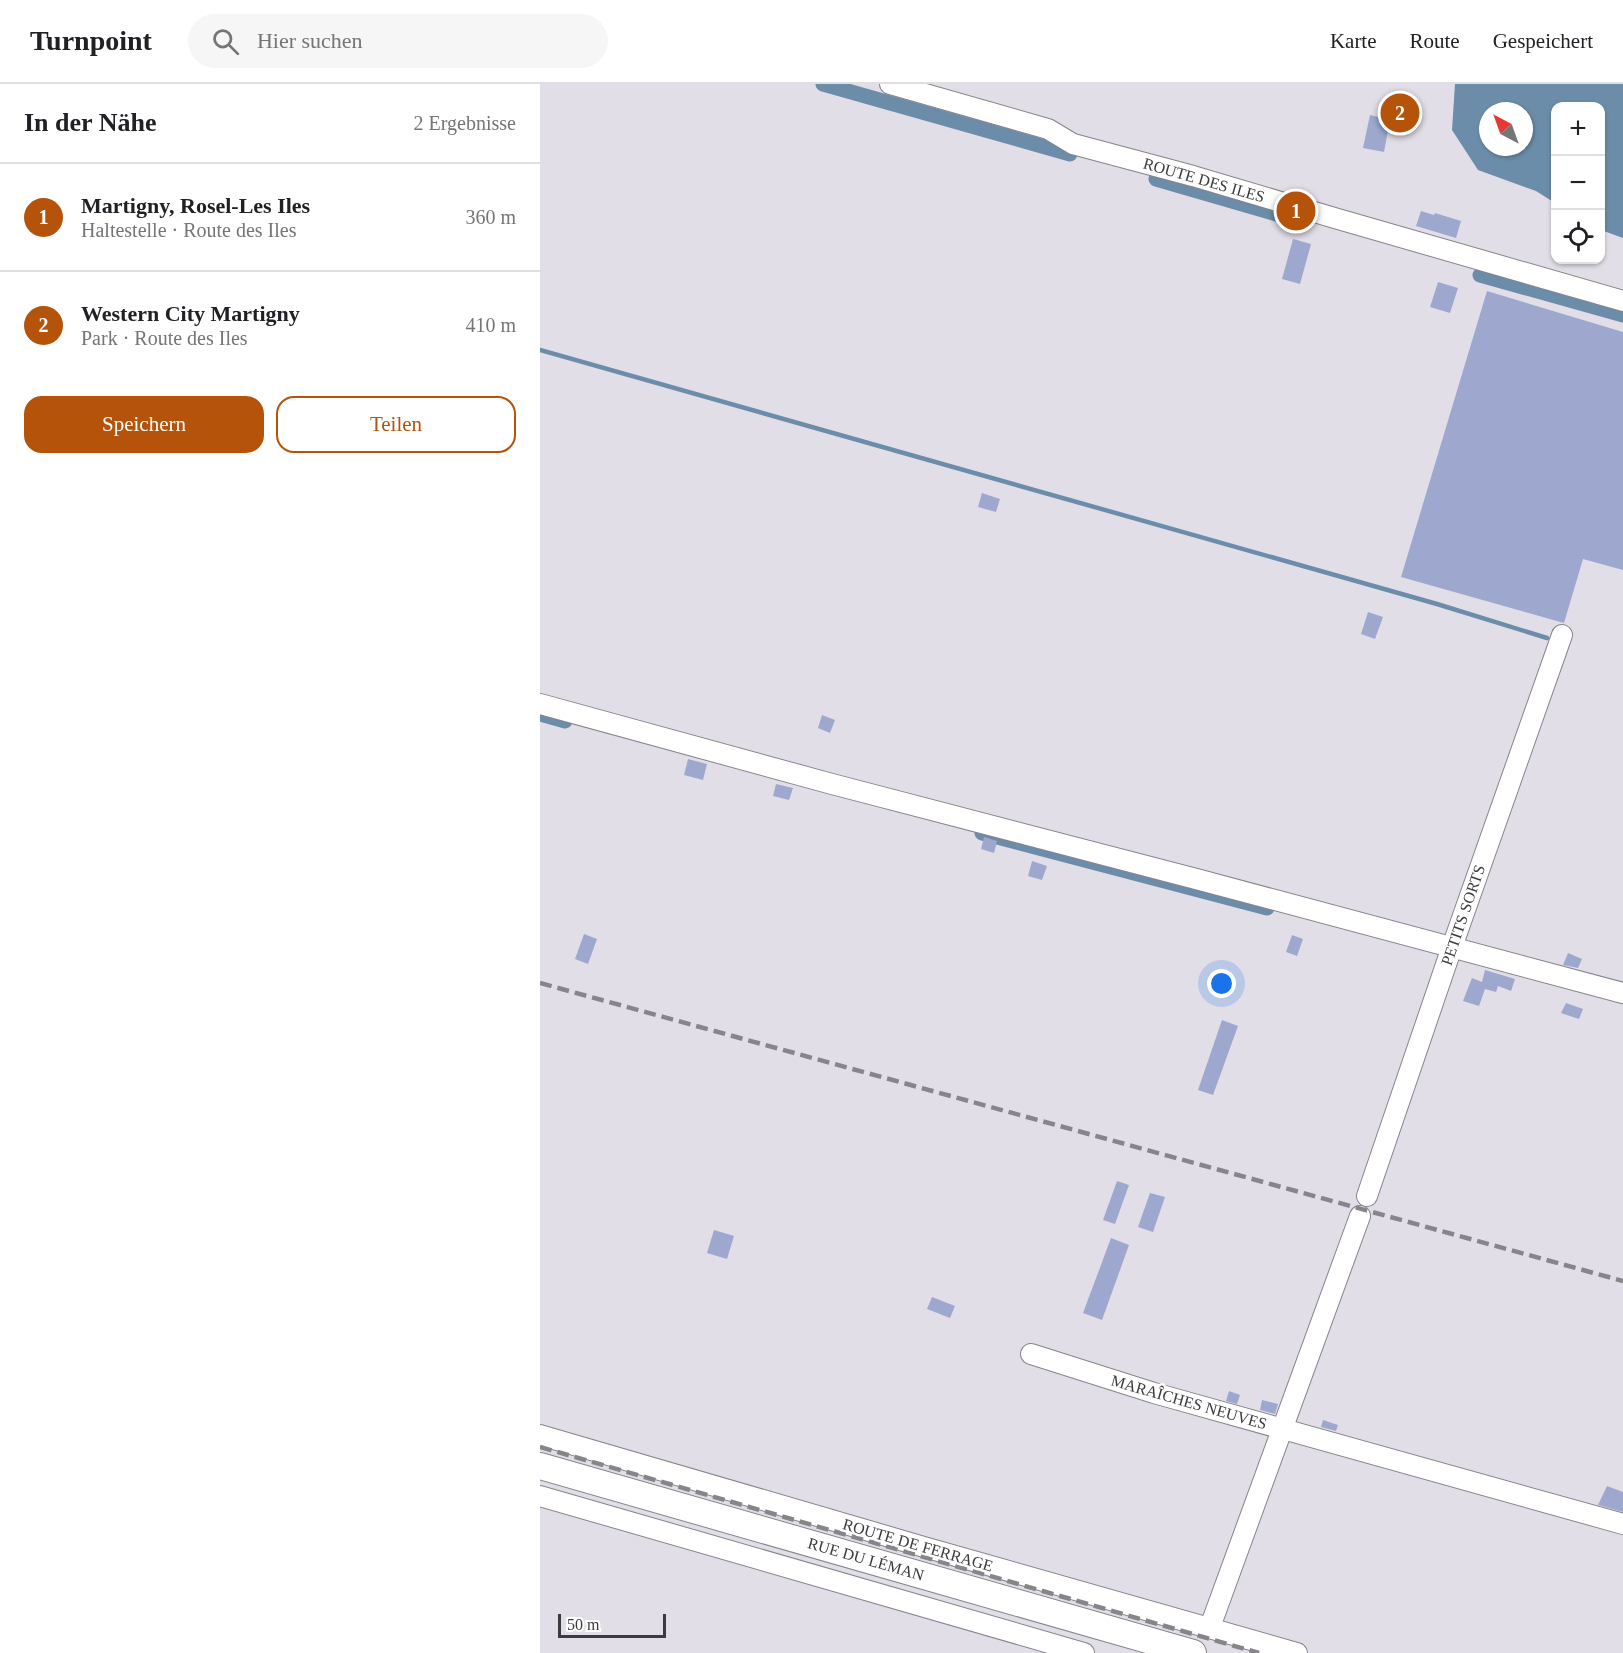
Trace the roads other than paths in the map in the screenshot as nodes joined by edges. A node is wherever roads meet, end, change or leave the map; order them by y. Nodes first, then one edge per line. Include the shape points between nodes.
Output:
1 (890, 84) edge
2 (1623, 301) edge
3 (1562, 635) dead end
4 (540, 704) edge
5 (1452, 947) junction
6 (1623, 993) edge
7 (1367, 1196) dead end
8 (1360, 1216) dead end
9 (1031, 1354) dead end
10 (1283, 1429) junction
11 (540, 1435) edge
12 (540, 1466) edge
13 (540, 1496) edge
14 (1623, 1524) edge
15 (1210, 1627) junction
16 (1084, 1653) edge
17 (1192, 1653) edge
18 (1297, 1653) edge

1 - 2 street, ROUTE DES ILES via 1048,129 1073,144
3 - 5 street, PETITS SORTS
4 - 5 street
5 - 6 street
5 - 7 street, PETITS SORTS
8 - 10 street
9 - 10 street, MARAÎCHES NEUVES
10 - 14 street
10 - 15 street, MARAÎCHES NEUVES
11 - 15 street, ROUTE DE FERRAGE
12 - 17 main road, RUE DU LÉMAN
13 - 16 street
15 - 18 street, ROUTE DE FERRAGE

